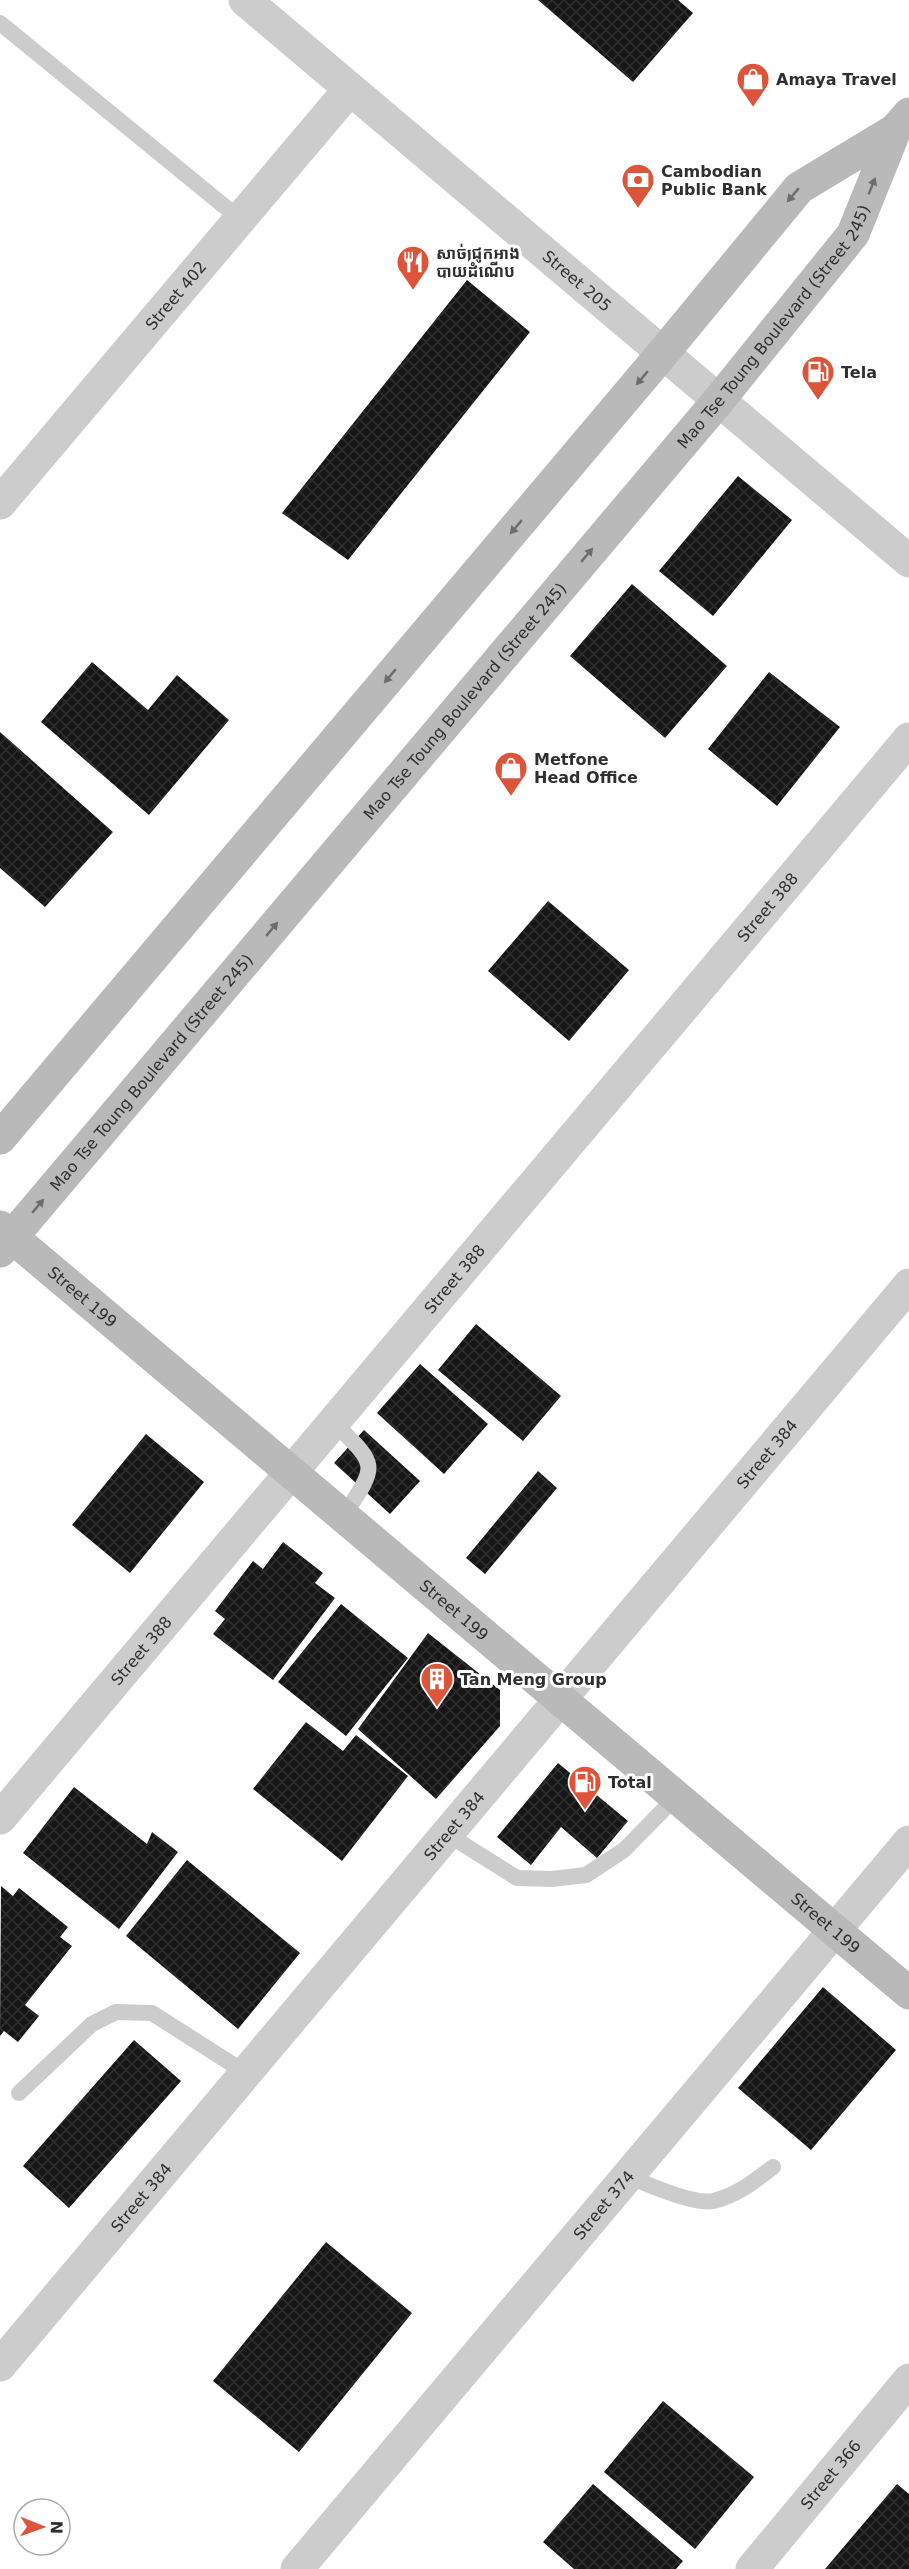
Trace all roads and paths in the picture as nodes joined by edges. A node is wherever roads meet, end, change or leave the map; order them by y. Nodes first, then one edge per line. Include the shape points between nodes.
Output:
1 (245, 0) edge
2 (0, 23) edge
3 (350, 89) junction
4 (902, 122) edge
5 (240, 219) junction
6 (663, 353) junction
7 (718, 400) junction
8 (0, 503) edge
9 (909, 561) edge
10 (909, 738) edge
11 (0, 1138) edge
12 (4, 1238) edge
13 (909, 1285) edge
14 (333, 1422) junction
15 (291, 1473) junction
16 (344, 1516) junction
17 (561, 1699) junction
18 (676, 1797) junction
19 (0, 1818) edge
20 (447, 1834) junction
21 (909, 1842) edge
22 (835, 1930) junction
23 (909, 1993) edge
24 (246, 2073) junction
25 (19, 2093) dead end
26 (773, 2167) dead end
27 (628, 2176) junction
28 (0, 2365) edge
29 (909, 2380) edge
30 (297, 2569) edge
31 (752, 2569) edge

1 - 3 street, Street 205
2 - 5 lane
3 - 5 street, Street 402
3 - 6 street, Street 205
4 -> 6 main road, Mao Tse Toung Boulevard (Street 245) via 799,188
7 -> 4 main road, Mao Tse Toung Boulevard (Street 245) via 852,234
5 - 8 street, Street 402
6 - 7 street, Street 205
6 -> 11 main road, Mao Tse Toung Boulevard (Street 245)
7 - 9 street, Street 205
12 -> 7 main road, Mao Tse Toung Boulevard (Street 245)
10 - 14 street, Street 388
12 - 15 main road, Street 199
13 - 17 street, Street 384
14 - 15 street, Street 388
14 - 16 lane via 366,1454 370,1467 368,1479
15 - 16 main road, Street 199
15 - 19 street, Street 388
16 - 17 main road, Street 199
17 - 18 main road, Street 199
17 - 20 street, Street 384
18 - 20 lane via 624,1850 586,1875 517,1878
18 - 22 main road, Street 199
20 - 24 street, Street 384
21 - 22 street, Street 374
22 - 23 main road, Street 199
22 - 27 street, Street 374
24 - 25 lane via 152,2013 116,2012 92,2024
24 - 28 street, Street 384
26 - 27 lane via 744,2189 711,2202 669,2193
27 - 30 street, Street 374
29 - 31 street, Street 366

